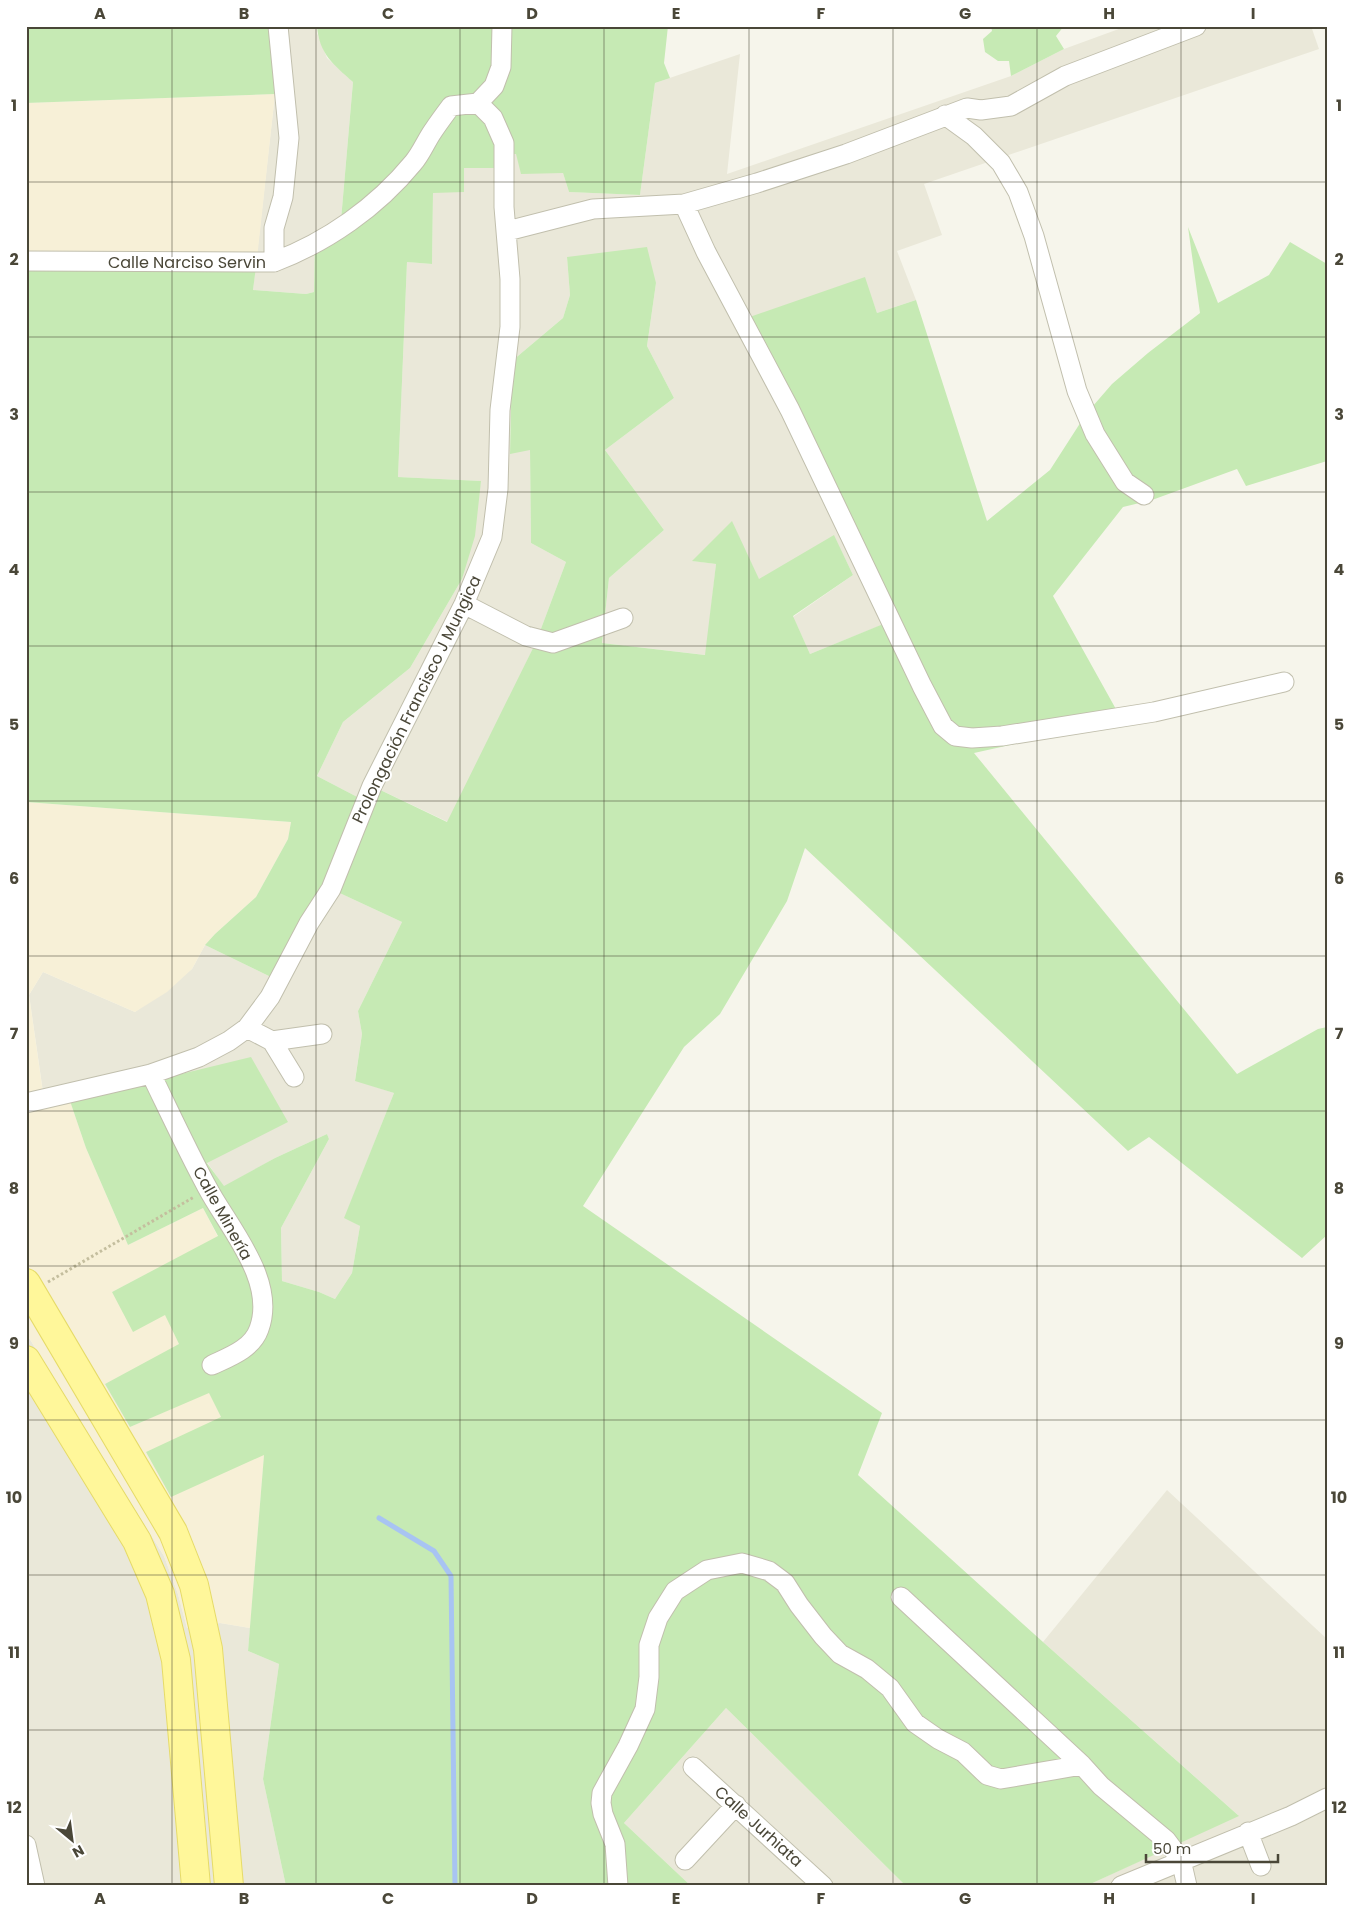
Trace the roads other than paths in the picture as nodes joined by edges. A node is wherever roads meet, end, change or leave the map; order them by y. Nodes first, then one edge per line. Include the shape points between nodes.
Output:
1 (278, 26) edge
2 (502, 26) edge
3 (1196, 26) edge
4 (478, 103) junction
5 (945, 115) junction
6 (684, 204) junction
7 (507, 231) junction
8 (26, 261) edge
9 (274, 262) junction
10 (1144, 496) dead end
11 (464, 604) junction
12 (623, 618) dead end
13 (1284, 682) dead end
14 (247, 1028) junction
15 (322, 1034) dead end
16 (272, 1041) junction
17 (151, 1074) junction
18 (294, 1077) dead end
19 (26, 1103) edge
20 (29, 1287) edge
21 (26, 1360) edge
22 (212, 1366) dead end
23 (900, 1597) dead end
24 (1082, 1765) junction
25 (693, 1767) dead end
26 (1327, 1798) edge
27 (736, 1804) junction
28 (1248, 1832) junction
29 (26, 1845) edge
30 (685, 1860) dead end
31 (1180, 1860) junction
32 (1261, 1866) dead end
33 (814, 1883) edge
34 (35, 1886) edge
35 (196, 1886) edge
36 (229, 1886) edge
37 (618, 1886) edge
38 (1121, 1886) edge
39 (1187, 1886) edge

1 - 9 street via 290,138 283,197 274,228
2 - 4 street via 501,67 494,86
3 - 5 street via 1065,76 1011,106 981,110 966,108
4 - 7 street via 493,118 504,143
4 - 9 street, Calle Narciso Servin via 451,106 414,163 385,193 342,228 300,252
5 - 6 street via 846,154
5 - 10 street via 974,136 1001,162 1018,192 1034,236 1077,391 1095,434 1126,482
6 - 7 street via 593,209
6 - 13 street via 790,410 922,686 943,726 955,736 1002,736 1154,712
7 - 11 street, Prolongación Francisco J Mungica via 510,327 500,410 498,489 492,537
8 - 9 street, Calle Narciso Servin
11 - 12 street via 526,636 553,643
11 - 14 street, Prolongación Francisco J Mungica via 372,786 331,889 270,997
14 - 16 street
14 - 17 street, Prolongación Francisco J Mungica via 199,1057
15 - 16 street
16 - 18 street
17 - 19 street, Prolongación Francisco J Mungica
17 - 22 street, Calle Minería via 208,1189 245,1248 259,1283 263,1308 259,1331 245,1348
20 - 36 main road via 173,1532 194,1585 208,1650
21 - 35 main road via 137,1541 160,1594 176,1660
23 - 24 street
24 - 31 street via 1101,1786 1166,1840
24 - 37 street via 1001,1779 987,1775 963,1752 915,1723 890,1688 867,1669 840,1654 785,1583 769,1571 742,1563 707,1570 675,1591 658,1618 649,1645 646,1709 602,1793 603,1814 615,1844
25 - 27 street, Calle Jurhiata
26 - 28 street
27 - 30 street
27 - 33 street, Calle Jurhiata
28 - 31 street
28 - 32 street
29 - 34 street
31 - 38 street
31 - 39 street

